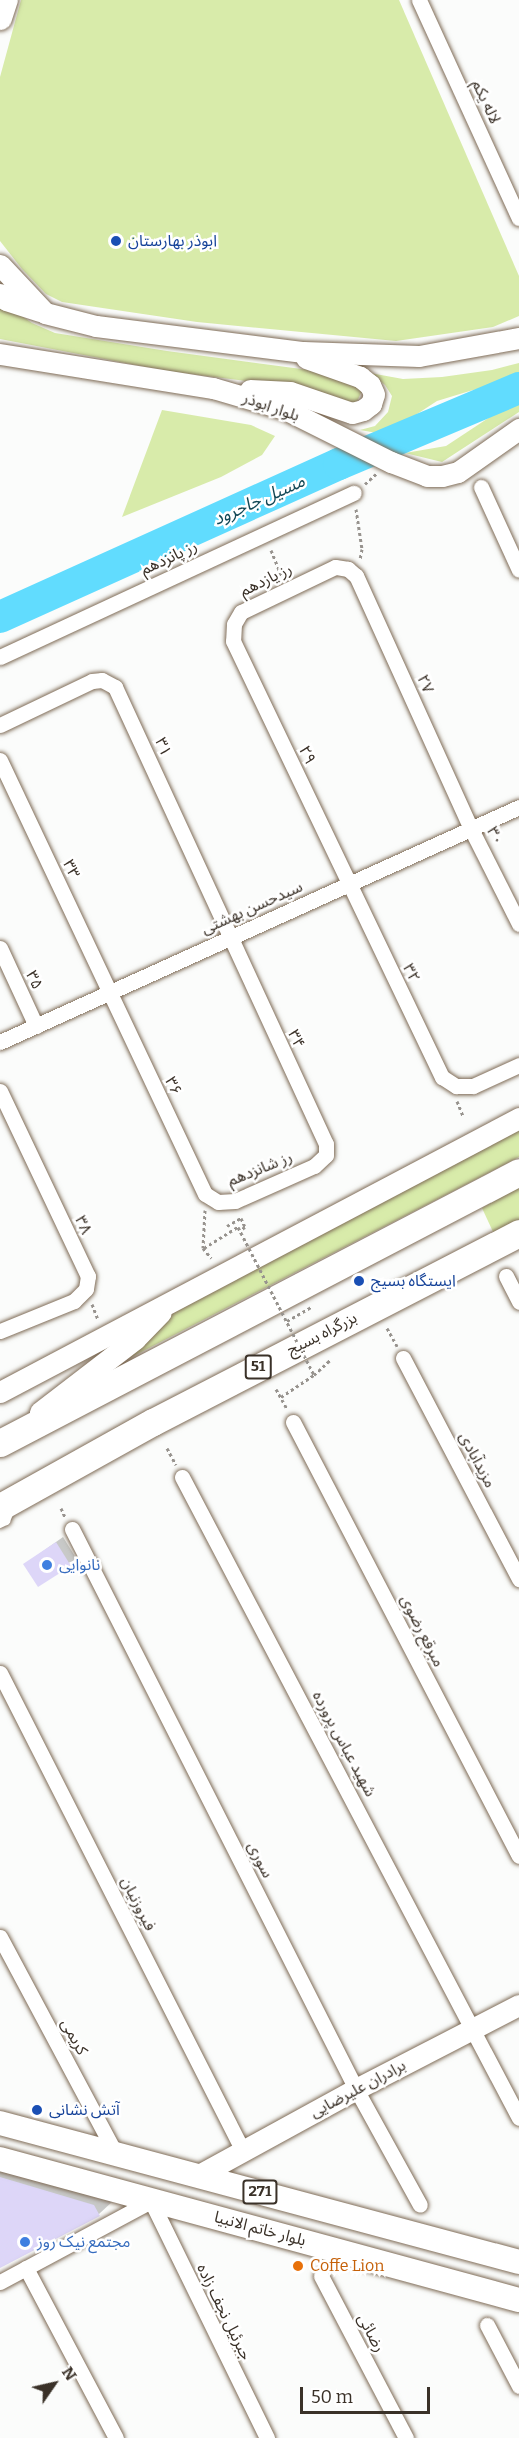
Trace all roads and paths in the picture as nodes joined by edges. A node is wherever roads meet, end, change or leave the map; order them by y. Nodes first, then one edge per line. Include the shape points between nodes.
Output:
1 (6, 0) edge
2 (420, 0) edge
3 (0, 18) edge
4 (519, 218) edge
5 (0, 265) edge
6 (0, 294) edge
7 (45, 313) junction
8 (519, 338) edge
9 (282, 349) junction
10 (0, 354) edge
11 (213, 388) junction
12 (519, 429) edge
13 (391, 462) junction
14 (481, 487) dead end
15 (354, 493) junction
16 (265, 534) junction
17 (519, 570) edge
18 (356, 576) junction
19 (287, 589) junction
20 (233, 641) joint
21 (0, 657) edge
22 (0, 725) edge
23 (0, 760) edge
24 (519, 807) edge
25 (471, 829) junction
26 (348, 884) junction
27 (519, 924) edge
28 (230, 938) junction
29 (0, 948) edge
30 (109, 993) junction
31 (36, 1026) junction
32 (0, 1042) edge
33 (519, 1065) edge
34 (0, 1091) edge
35 (519, 1118) edge
36 (326, 1155) joint
37 (519, 1172) edge
38 (205, 1194) junction
39 (227, 1226) dead end
40 (239, 1228) junction
41 (519, 1233) edge
42 (204, 1248) junction
43 (224, 1274) junction
44 (506, 1276) dead end
45 (174, 1299) junction
46 (519, 1302) edge
47 (0, 1330) edge
48 (403, 1358) dead end
49 (331, 1359) dead end
50 (314, 1375) junction
51 (276, 1389) dead end
52 (0, 1392) edge
53 (281, 1397) junction
54 (293, 1422) joint
55 (0, 1443) edge
56 (182, 1477) dead end
57 (8, 1503) edge
58 (0, 1524) edge
59 (72, 1529) dead end
60 (519, 1579) edge
61 (0, 1673) edge
62 (519, 1856) edge
63 (0, 1937) edge
64 (519, 2005) edge
65 (474, 2029) junction
66 (356, 2089) junction
67 (519, 2118) edge
68 (0, 2123) edge
69 (243, 2151) junction
70 (116, 2154) junction
71 (0, 2159) edge
72 (199, 2175) junction
73 (151, 2201) junction
74 (420, 2205) dead end
75 (519, 2262) edge
76 (26, 2268) junction
77 (321, 2276) dead end
78 (0, 2282) edge
79 (519, 2300) edge
80 (487, 2325) dead end
81 (519, 2386) edge
82 (116, 2438) edge
83 (267, 2438) edge
84 (406, 2438) edge

1 - 3 main road
2 - 4 street, لاله یکم
5 - 7 main road
6 - 7 main road via 6,300
7 - 9 main road via 96,326
8 - 9 main road via 419,356
9 - 11 main road via 360,377 374,394 370,404 352,413 291,392
10 - 11 main road, بلوار ابوذر
11 - 13 main road, بلوار ابوذر via 285,409
12 - 13 main road, بلوار ابوذر via 458,472 428,476
13 - 15 path
14 - 17 street
15 - 16 street, رز پانزدهم
15 - 18 path via 362,549
16 - 19 path
16 - 21 street, رز پانزدهم
18 - 19 street, رز یازدهم via 348,569 335,567
18 - 25 street, ۲۷
19 - 20 street, رز یازدهم via 241,612 234,624
20 - 26 street, ۲۹
22 - 28 street, ۳۱ via 92,681 102,680 116,687
23 - 30 street, ۳۳
24 - 25 street, سیدحسن بهشتی
25 - 26 street, سیدحسن بهشتی
25 - 27 street, ۳۰
26 - 28 street, سیدحسن بهشتی
26 - 33 street, ۳۲ via 442,1077 456,1086 473,1086
28 - 30 street, سیدحسن بهشتی
28 - 36 street, ۳۴ via 326,1144
29 - 31 street, ۳۵
30 - 31 street, سیدحسن بهشتی
30 - 38 street, ۳۶
31 - 32 street, سیدحسن بهشتی
34 - 47 street, ۳۸ via 88,1276 86,1288 74,1301
35 - 43 main road
36 - 38 street, رز شانزدهم via 314,1166 235,1201 218,1202
37 - 55 highway
38 - 42 path
39 - 40 path via 241,1218 245,1227
40 - 42 path
40 - 50 path, bridge
41 - 57 highway, بزرگراه بسیج / 51 via 153,1422
42 - 43 path
43 - 45 main road
44 - 46 street
45 - 52 main road
45 - 55 main road via 135,1339
48 - 60 street, مزیدآبادی
49 - 50 path
50 - 53 path
51 - 53 path
53 - 54 path
54 - 62 street, مبرقع رضوی
56 - 65 street, شهید عباس پرورده
57 - 58 lane via 6,1521
59 - 66 street, سوری
61 - 69 street, فیروزنیان
63 - 70 street, کریمی
64 - 65 main road, برادران علیرضایی
65 - 66 main road, برادران علیرضایی
65 - 67 street, شهید عباس پرورده
66 - 69 main road, برادران علیرضایی
66 - 74 street, سوری
68 - 70 main road, 271
69 - 72 main road, برادران علیرضایی
70 - 72 main road, 271
71 - 73 main road, بلوار خاتم الانبیا / 271
72 - 73 main road
72 - 75 main road, 271
73 - 76 street
73 - 79 main road, بلوار خاتم الانبیا / 271
73 - 83 street, جبرئیل نجف زاده
76 - 78 street
76 - 82 street
77 - 84 street, رضائی
80 - 81 street

